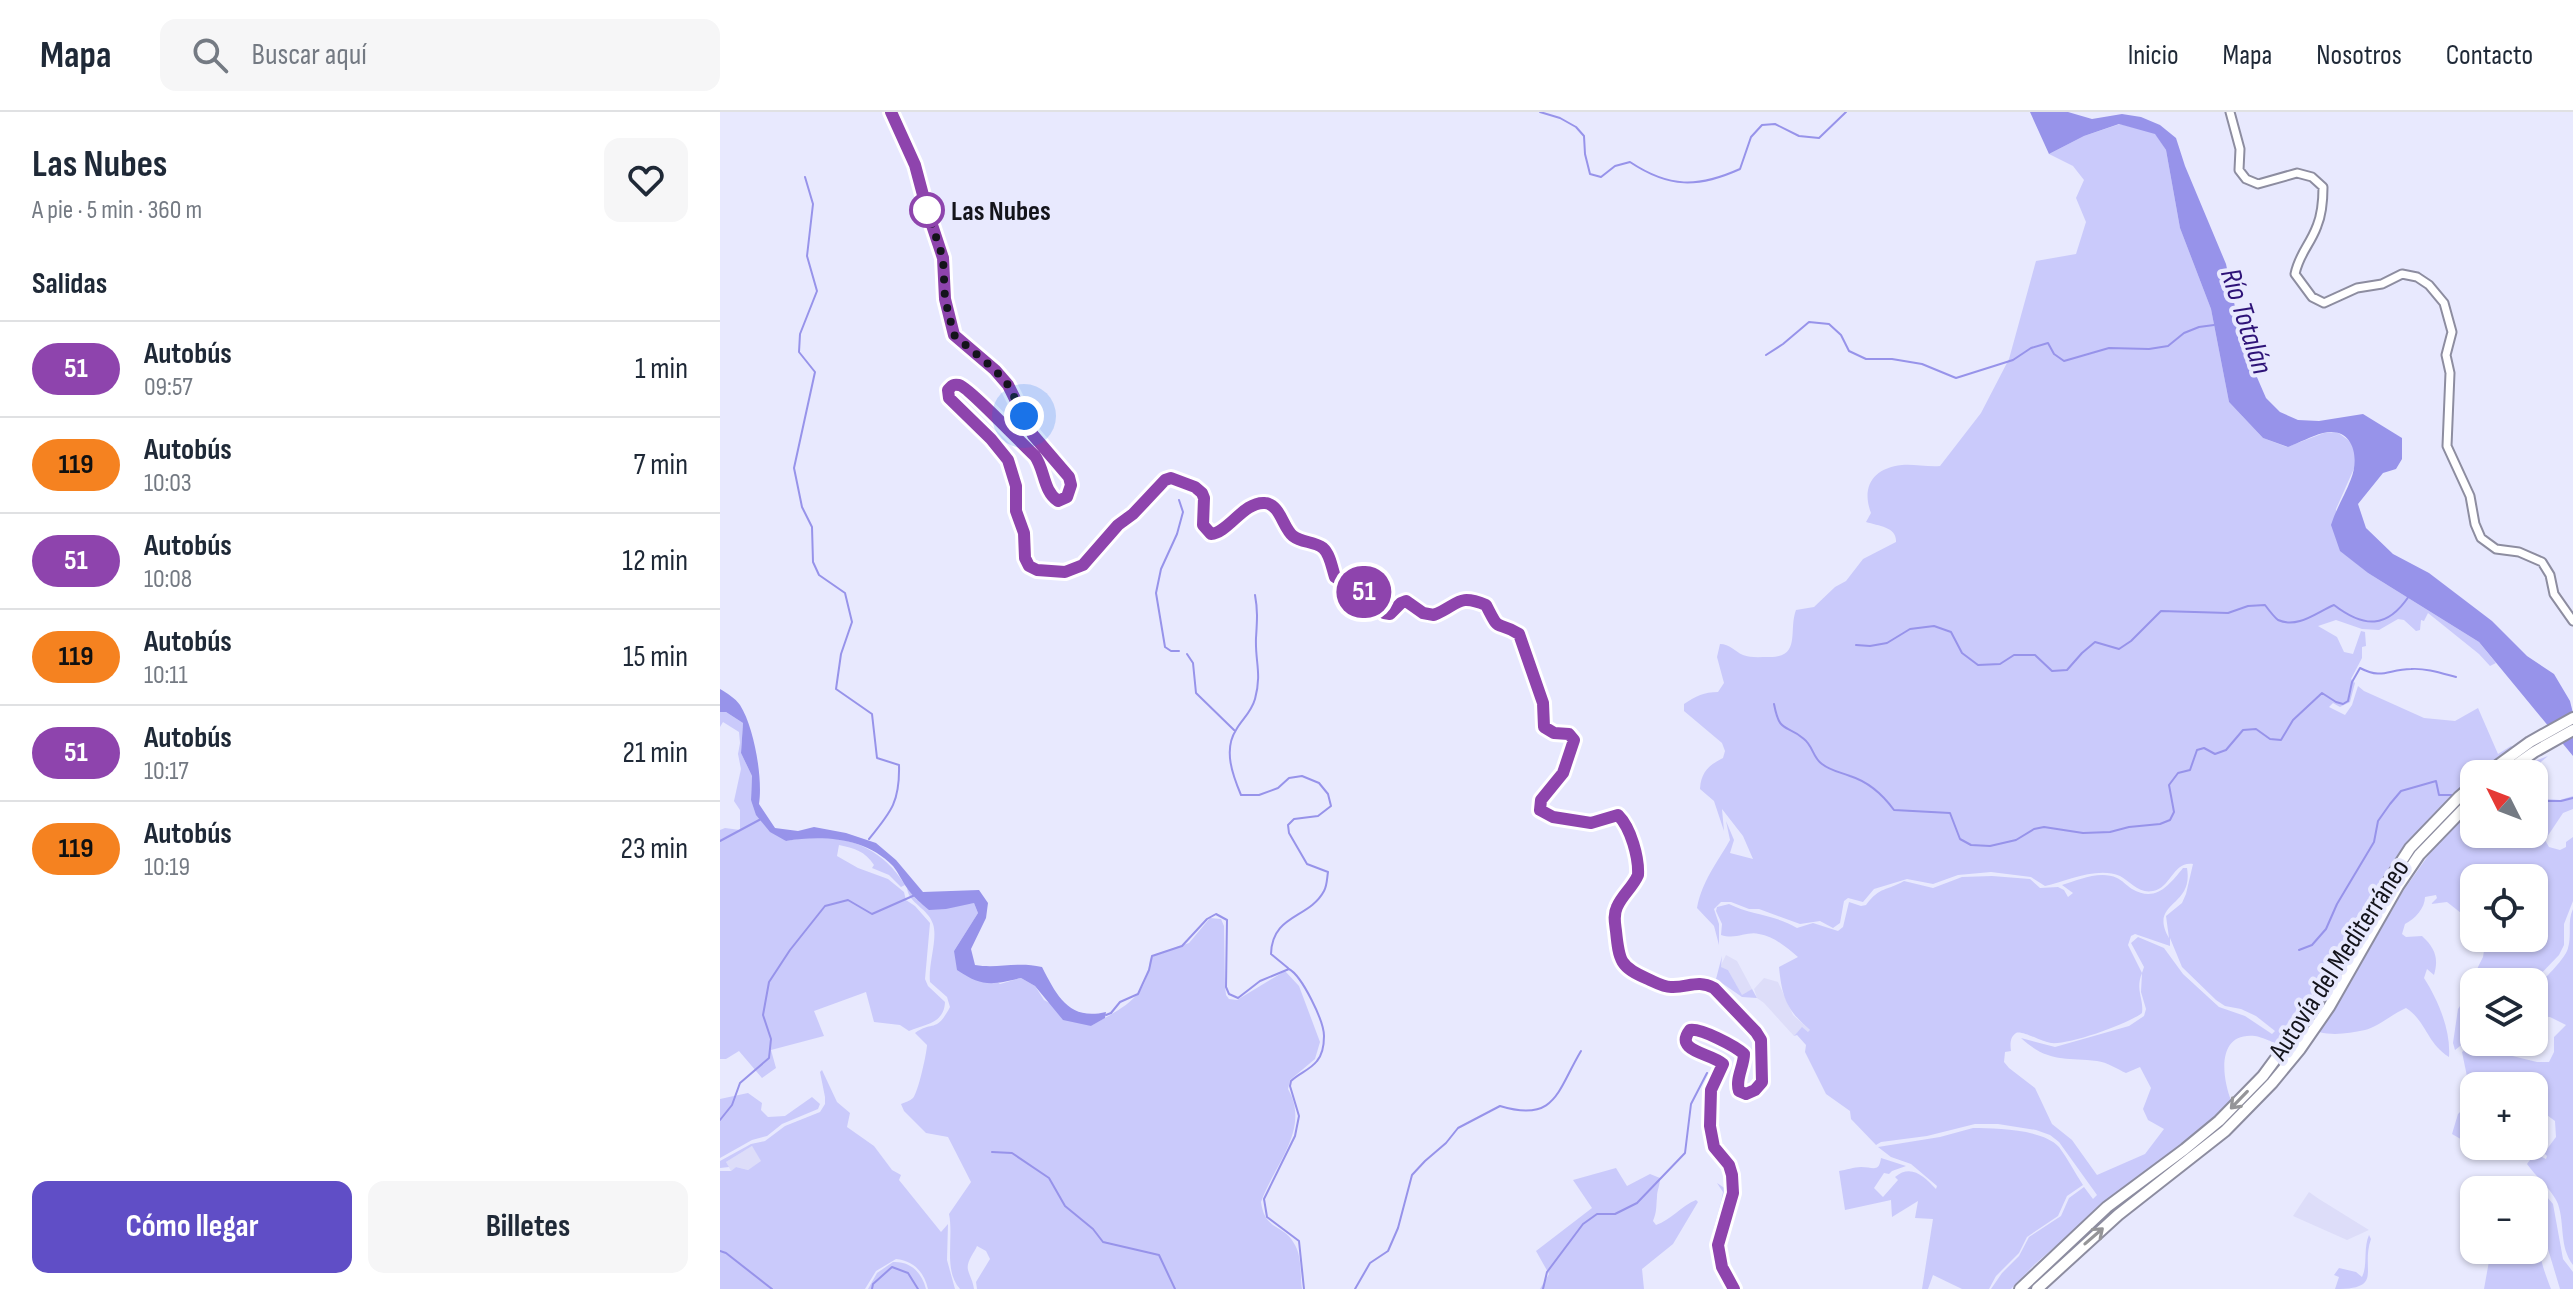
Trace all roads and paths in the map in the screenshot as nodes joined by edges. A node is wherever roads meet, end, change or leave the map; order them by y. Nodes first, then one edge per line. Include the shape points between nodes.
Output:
1 (891, 112) edge
2 (2230, 112) edge
3 (2573, 621) edge
4 (2573, 718) edge
5 (2573, 730) edge
6 (2505, 760) edge
7 (2523, 760) edge
8 (2460, 800) edge
9 (2460, 809) edge
10 (2435, 829) junction
11 (1734, 1289) edge
12 (2020, 1289) edge
13 (2037, 1289) edge

1 - 11 main road via 915,165 943,258 954,335 1008,385 1033,435 1069,477 1067,497 1054,499 1035,456 964,386 950,387 949,398 1000,449 1013,472 1029,566 1075,570 1171,478 1202,493 1203,525 1211,534 1262,503 1271,506 1296,538 1326,552 1335,577 1369,596 1384,613 1406,601 1434,615 1467,599 1486,605 1493,622 1519,634 1543,703 1544,727 1574,740 1563,773 1541,800 1540,810 1591,823 1618,815 1630,838 1638,875 1614,917 1623,964 1663,985 1705,983 1761,1040 1762,1082 1746,1094 1737,1085 1744,1064 1738,1048 1701,1029 1690,1030 1685,1037 1691,1050 1723,1064 1711,1090 1710,1126 1714,1147 1732,1175 1733,1193 1718,1245
2 - 3 main road via 2240,149 2239,170 2246,179 2258,184 2297,173 2323,187 2318,226 2298,258 2295,274 2312,297 2324,303 2402,274 2429,285 2444,303 2452,332 2446,355 2447,446 2470,496 2475,524 2481,538 2496,549 2542,562 2554,594
4 - 6 highway
5 - 7 highway
8 - 10 highway, Autovía del Mediterráneo
9 - 10 highway, Autovía del Mediterráneo
10 -> 12 highway, Autovía del Mediterráneo via 2410,848 2388,879 2316,1004 2263,1076 2219,1121 2107,1207
13 -> 10 highway, Autovía del Mediterráneo via 2118,1215 2225,1131 2272,1083 2329,1007

